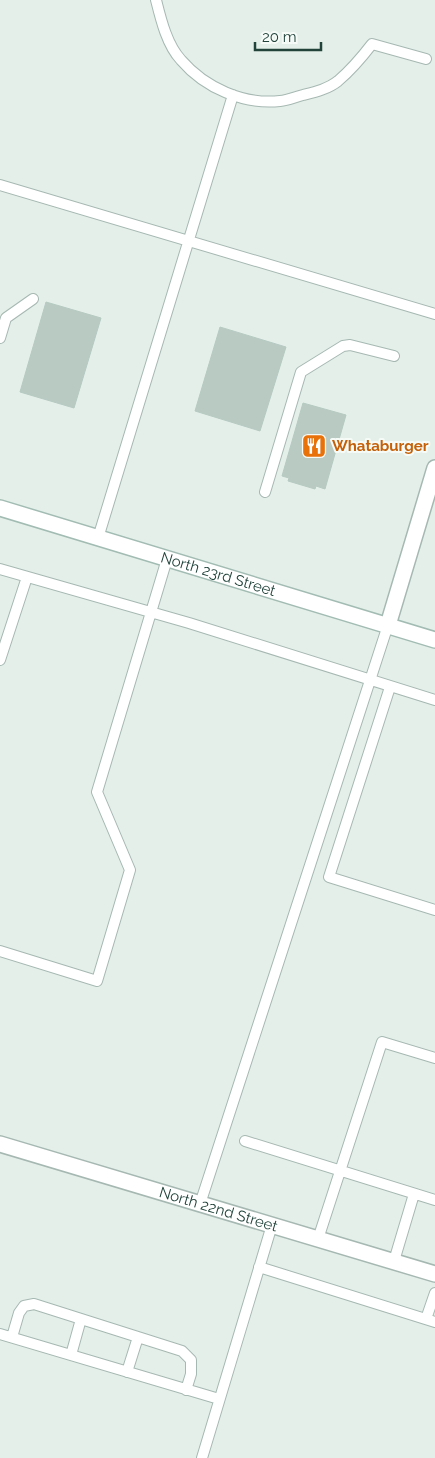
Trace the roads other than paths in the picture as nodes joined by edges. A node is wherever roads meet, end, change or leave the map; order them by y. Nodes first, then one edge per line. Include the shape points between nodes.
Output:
1 (156, 0) edge
2 (426, 59) dead end
3 (233, 95) junction
4 (0, 184) edge
5 (188, 240) junction
6 (33, 299) dead end
7 (435, 314) edge
8 (0, 338) edge
9 (394, 356) dead end
10 (435, 468) edge
11 (265, 492) dead end
12 (0, 508) edge
13 (98, 538) junction
14 (167, 559) junction
15 (0, 569) edge
16 (27, 577) junction
17 (151, 612) junction
18 (388, 626) junction
19 (435, 640) edge
20 (0, 660) edge
21 (371, 681) junction
22 (390, 686) junction
23 (435, 700) edge
24 (435, 910) edge
25 (0, 951) edge
26 (435, 1058) edge
27 (245, 1141) dead end
28 (0, 1144) edge
29 (339, 1171) junction
30 (414, 1194) junction
31 (435, 1200) edge
32 (200, 1204) junction
33 (272, 1225) junction
34 (318, 1239) junction
35 (394, 1262) junction
36 (259, 1267) junction
37 (435, 1274) edge
38 (435, 1293) edge
39 (81, 1319) junction
40 (431, 1320) edge
41 (0, 1334) edge
42 (12, 1337) junction
43 (138, 1337) junction
44 (71, 1355) junction
45 (128, 1372) junction
46 (186, 1390) junction
47 (219, 1399) junction
48 (202, 1458) edge

1 - 3 lane via 168,37 180,59 196,74
2 - 3 lane via 372,44 337,82 318,91 281,101 254,101
3 - 5 lane
4 - 5 lane
5 - 7 lane
5 - 13 lane
6 - 8 lane via 6,318
9 - 11 lane via 344,346 301,372
10 - 18 street
12 - 13 street, North 23rd Street
13 - 14 street, North 23rd Street
14 - 17 lane
14 - 18 street, North 23rd Street
15 - 16 lane
16 - 17 lane
16 - 20 lane
17 - 21 lane
17 - 25 lane via 97,792 130,870 97,981
18 - 19 street, North 23rd Street
18 - 21 lane
21 - 22 lane
21 - 32 lane
22 - 23 lane
22 - 24 lane via 329,876
26 - 29 lane via 382,1042
27 - 29 lane
28 - 32 street, North 22nd Street
29 - 30 lane
29 - 34 lane
30 - 31 lane
30 - 35 lane
32 - 33 street, North 22nd Street
33 - 34 street, North 22nd Street
33 - 36 lane
34 - 35 street, North 22nd Street
35 - 37 street, North 22nd Street
36 - 40 lane
36 - 47 lane
38 - 40 lane
39 - 42 lane via 34,1304 24,1306
39 - 43 lane
39 - 44 lane
41 - 42 lane
42 - 44 lane
43 - 45 lane
43 - 46 lane via 182,1351 191,1360
44 - 45 lane
45 - 46 lane
46 - 47 lane
47 - 48 lane

